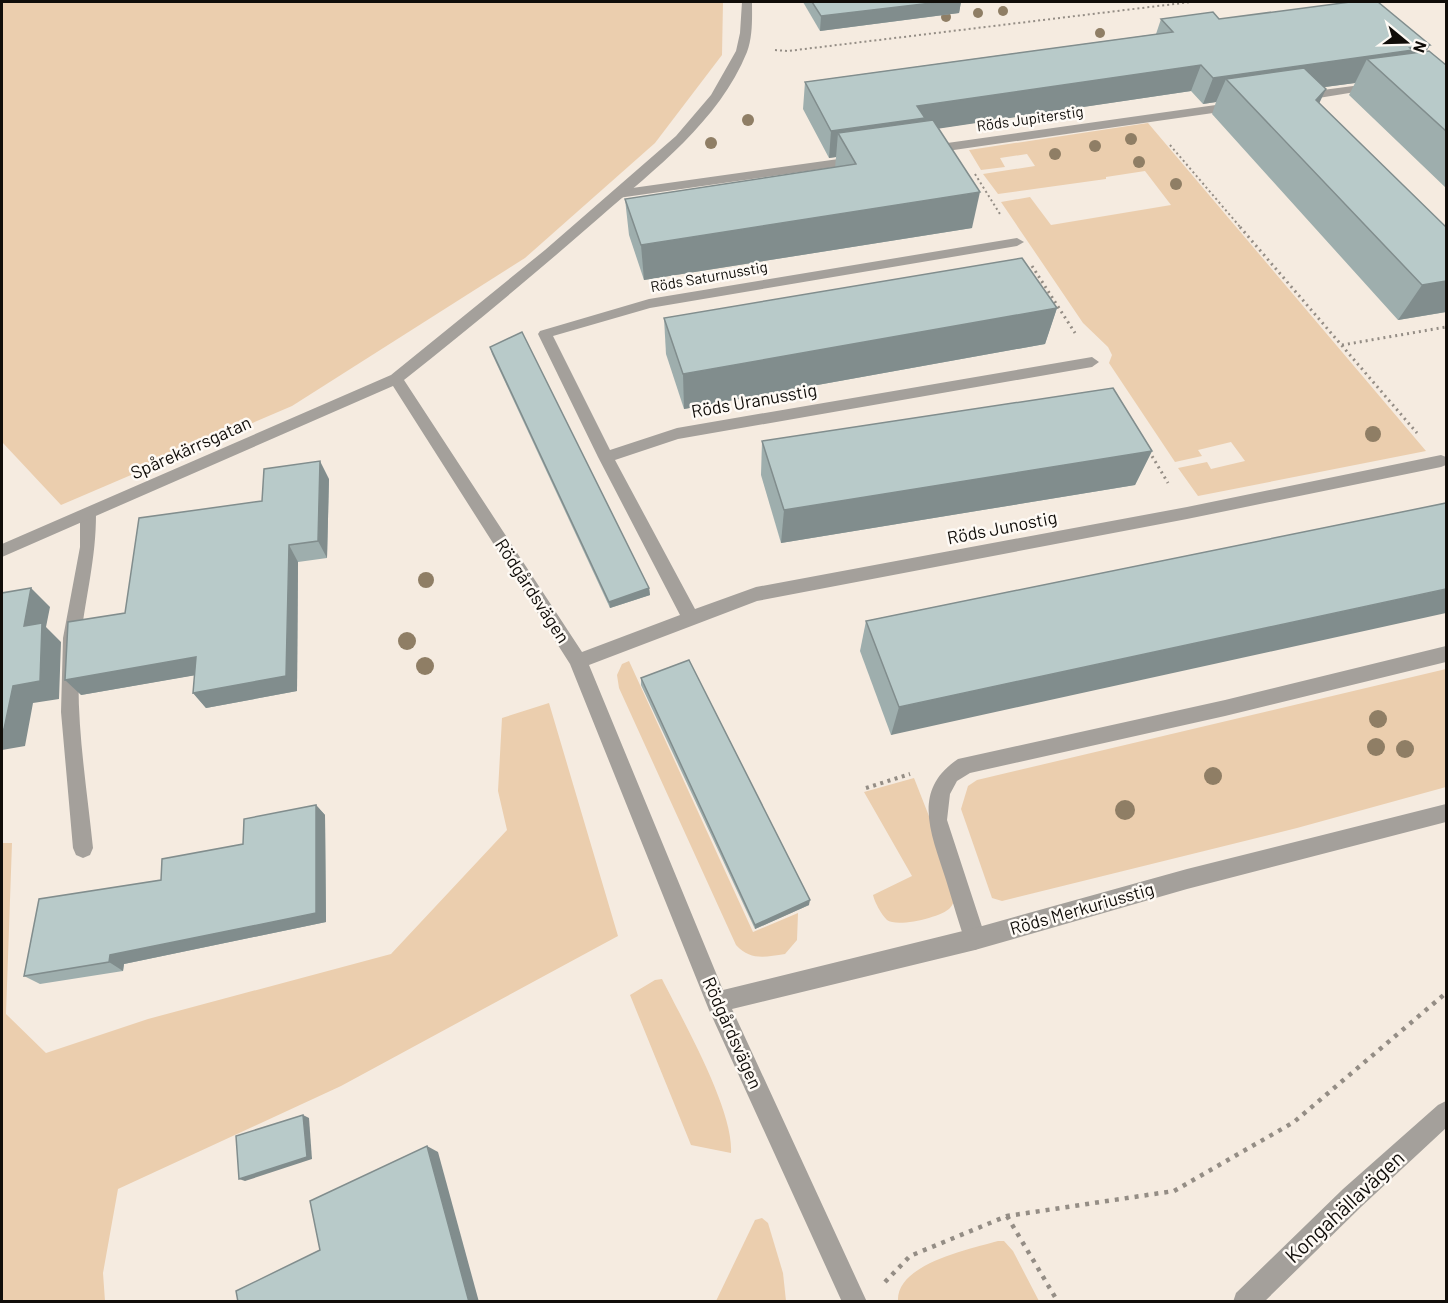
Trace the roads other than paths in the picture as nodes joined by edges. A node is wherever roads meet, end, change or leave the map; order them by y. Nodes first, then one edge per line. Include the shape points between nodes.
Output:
1 (747, 2) edge
2 (1392, 83) edge
3 (1295, 102) edge
4 (1247, 105) edge
5 (910, 152) edge
6 (875, 157) edge
7 (618, 194) junction
8 (1017, 242) road end
9 (1092, 362) road end
10 (396, 379) junction
11 (606, 457) junction
12 (1441, 461) road end
13 (88, 514) junction
14 (2, 551) edge
15 (692, 620) junction
16 (1446, 654) edge
17 (578, 662) junction
18 (1446, 813) edge
19 (83, 848) dead end
20 (975, 939) junction
21 (717, 1002) junction
22 (1446, 1113) edge
23 (855, 1302) edge
24 (1245, 1302) edge

1 - 7 street via 743,49 729,77 705,110
2 - 3 street
4 - 5 street, Röds Jupiterstig
6 - 7 street
7 - 10 street via 540,263
8 - 11 street, Röds Saturnusstig via 649,304 545,334
9 - 11 street, Röds Uranusstig via 677,434
10 - 13 street, Spårekärrsgatan
10 - 17 street, Rödgårdsvägen
11 - 15 street
12 - 15 street, Röds Junostig via 756,594
13 - 14 street, Spårekärrsgatan
13 - 19 street via 88,547 72,638 70,712
15 - 17 street, Röds Junostig
16 - 20 street via 965,765 950,775 940,792 937,820
17 - 21 street, Rödgårdsvägen
18 - 20 street, Röds Merkuriusstig via 1187,879
20 - 21 street, Röds Merkuriusstig
21 - 23 street, Rödgårdsvägen
22 - 24 street, Kongahällavägen

